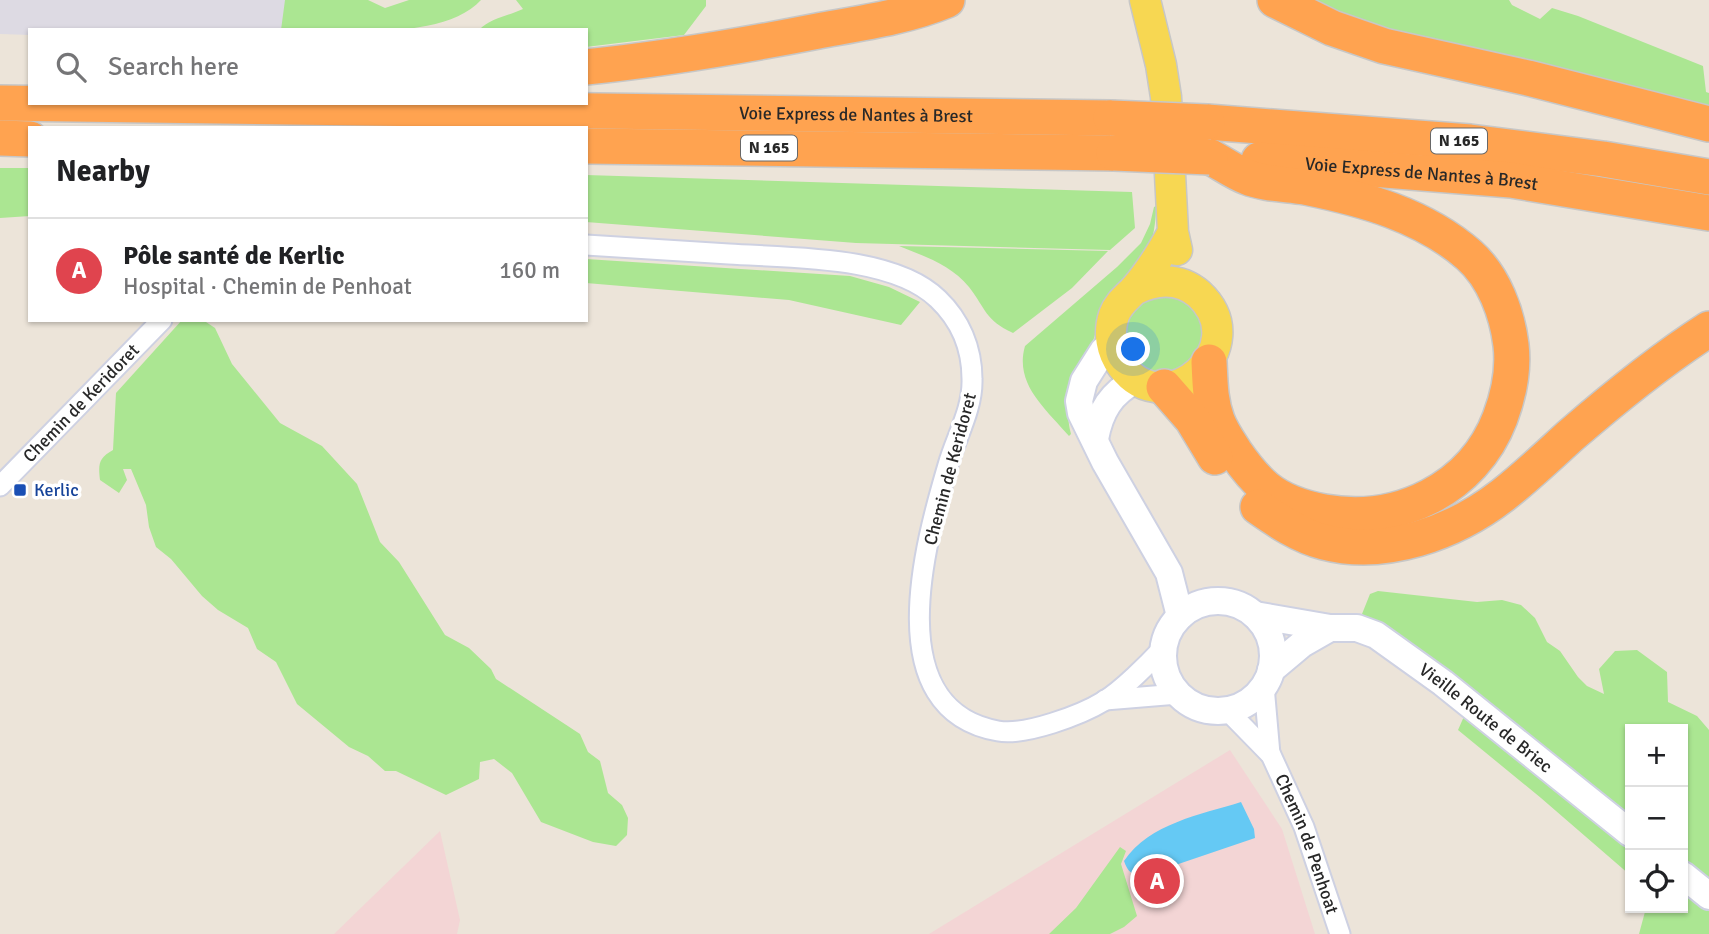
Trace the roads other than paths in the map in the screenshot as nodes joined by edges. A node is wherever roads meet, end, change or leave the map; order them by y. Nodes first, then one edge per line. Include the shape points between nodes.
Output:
1 (947, 0) edge
2 (1127, 0) edge
3 (1145, 0) edge
4 (1275, 0) edge
5 (1155, 39) junction
6 (588, 67) edge
7 (0, 103) edge
8 (28, 103) edge
9 (135, 105) edge
10 (1709, 124) edge
11 (0, 138) edge
12 (28, 139) edge
13 (588, 146) edge
14 (1210, 157) junction
15 (1709, 177) edge
16 (1709, 213) edge
17 (1173, 232) junction
18 (588, 245) edge
19 (1193, 289) junction
20 (1134, 290) junction
21 (160, 322) edge
22 (1709, 329) edge
23 (1111, 343) junction
24 (1209, 362) junction
25 (1150, 384) junction
26 (1095, 439) junction
27 (0, 486) edge
28 (1169, 573) junction
29 (1218, 601) junction
30 (1255, 615) junction
31 (1180, 616) junction
32 (1331, 628) junction
33 (1163, 648) junction
34 (1267, 678) junction
35 (1178, 694) junction
36 (1105, 700) junction
37 (1227, 710) junction
38 (1271, 755) junction
39 (1625, 829) edge
40 (1688, 879) edge
41 (1709, 896) edge
42 (1340, 934) edge

1 - 6 highway via 898,16 802,34
2 - 5 main road
3 - 5 main road
4 - 10 highway via 1332,28 1384,46
5 - 17 main road via 1166,97
7 - 8 highway, Voie Express de Nantes à Brest / N 165
9 - 15 highway, Voie Express de Nantes à Brest / N 165, bridge via 1207,122 1469,142
11 - 12 highway
13 - 14 highway, Voie Express de Nantes à Brest / N 165, bridge
14 - 16 highway, Voie Express de Nantes à Brest / N 165 via 1511,180
14 - 24 highway via 1248,178 1385,207 1451,241 1472,258 1496,291 1512,357 1509,390 1495,431 1464,473 1415,505 1357,514 1301,508 1251,474 1217,421
17 - 19 main road
17 - 20 main road
18 - 36 street, Chemin de Keridoret via 846,263 894,273 937,298 964,335 973,381 945,475 924,570 919,621 926,671 951,708 974,724 1001,732 1047,724
19 - 20 main road via 1163,280
19 - 24 main road via 1214,316 1217,333
20 - 23 main road via 1115,312
21 - 27 street, Chemin de Keridoret
22 - 25 highway via 1655,365 1474,515 1421,538 1373,547 1324,542 1305,535 1251,502 1228,477 1192,419
23 - 25 main road via 1117,359
23 - 26 street via 1093,365 1080,393 1081,413
24 - 25 main road via 1188,381
25 - 26 street via 1124,386 1104,407
26 - 28 street
28 - 29 street
28 - 31 street
29 - 30 street
29 - 31 street
30 - 32 street, Vieille Route de Briec
30 - 34 street via 1271,641 1273,656
31 - 33 street
32 - 34 street via 1302,644
32 - 39 street, Vieille Route de Briec via 1357,628 1376,635
33 - 35 street via 1166,673
33 - 36 street, Chemin de Keridoret
34 - 37 street via 1247,702
34 - 38 street, Chemin de Penhoat
35 - 36 street, Chemin de Keridoret
35 - 37 street via 1192,705
37 - 38 street, Chemin de Penhoat
38 - 42 street, Chemin de Penhoat via 1304,827
40 - 41 street

